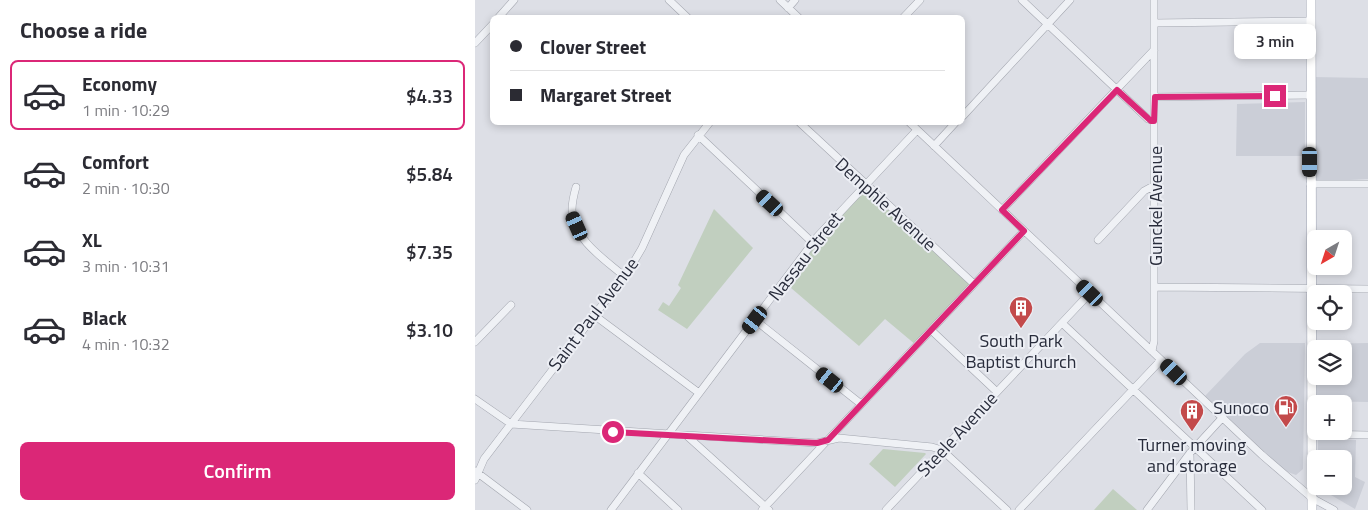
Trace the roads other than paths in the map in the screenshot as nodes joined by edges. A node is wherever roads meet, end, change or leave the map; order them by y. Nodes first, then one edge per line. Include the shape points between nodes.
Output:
1 (515, 0) edge
2 (669, 0) edge
3 (780, 0) edge
4 (795, 0) edge
5 (920, 0) edge
6 (1022, 0) edge
7 (1070, 0) edge
8 (1154, 0) edge
9 (1311, 0) edge
10 (788, 8) junction
11 (501, 15) edge
12 (685, 15) edge
13 (796, 15) edge
14 (906, 15) edge
15 (1311, 21) junction
16 (1154, 23) junction
17 (1048, 24) junction
18 (490, 27) edge
19 (475, 43) edge
20 (1154, 50) junction
21 (1117, 90) junction
22 (1311, 95) junction
23 (1155, 97) junction
24 (965, 114) edge
25 (1154, 121) junction
26 (707, 125) edge
27 (802, 125) edge
28 (912, 125) edge
29 (953, 125) edge
30 (917, 130) junction
31 (698, 135) junction
32 (934, 146) junction
33 (866, 184) junction
34 (1310, 184) junction
35 (1368, 184) edge
36 (1155, 185) junction
37 (576, 187) dead end
38 (1002, 210) junction
39 (1024, 231) junction
40 (1098, 240) dead end
41 (813, 243) junction
42 (624, 276) junction
43 (974, 284) junction
44 (1311, 285) edge
45 (1155, 287) junction
46 (1307, 288) edge
47 (1352, 289) edge
48 (1368, 289) edge
49 (1090, 293) junction
50 (511, 305) dead end
51 (594, 314) junction
52 (755, 320) junction
53 (1062, 322) junction
54 (931, 330) junction
55 (1311, 330) edge
56 (475, 342) edge
57 (1152, 351) junction
58 (1161, 360) junction
59 (1133, 389) junction
60 (997, 392) junction
61 (699, 393) junction
62 (1312, 395) edge
63 (475, 399) edge
64 (861, 404) junction
65 (1223, 418) junction
66 (511, 424) junction
67 (668, 434) junction
68 (686, 435) junction
69 (1352, 435) edge
70 (1368, 435) edge
71 (828, 440) junction
72 (1312, 440) edge
73 (942, 450) junction
74 (1193, 450) junction
75 (638, 473) junction
76 (476, 474) edge
77 (1312, 498) junction
78 (765, 509) edge
79 (1260, 509) edge
80 (527, 510) edge
81 (611, 510) edge
82 (678, 510) edge
83 (886, 510) edge
84 (1007, 510) edge
85 (1019, 510) edge
86 (1147, 510) edge
87 (1191, 510) edge
88 (1312, 510) edge
89 (1334, 510) edge

1 - 11 street
2 - 12 street
3 - 10 street
4 - 10 street
5 - 14 street
6 - 17 street
7 - 17 street
8 - 16 street, Gunckel Avenue
9 - 15 main road
10 - 13 street
15 - 16 street
15 - 22 main road
16 - 20 street, Gunckel Avenue
17 - 21 street
17 - 24 street
18 - 19 street
20 - 21 street
20 - 23 street, Gunckel Avenue
21 - 25 street
21 - 38 street
22 - 23 street
22 - 34 main road
23 - 25 street, Gunckel Avenue
25 - 36 street, Gunckel Avenue
26 - 31 street, Saint Paul Avenue
27 - 33 street, Demphle Avenue
28 - 30 street
29 - 32 street
30 - 32 street
30 - 33 street, Nassau Street
31 - 41 street
31 - 42 street, Saint Paul Avenue via 684,155 642,248
32 - 38 street
33 - 41 street, Nassau Street
33 - 43 street, Demphle Avenue
34 - 35 street
34 - 44 main road
36 - 40 street via 1144,191
36 - 45 street, Gunckel Avenue
37 - 42 street via 572,208 581,236
38 - 39 street
39 - 43 street
39 - 49 street
41 - 52 street, Nassau Street
42 - 51 street, Saint Paul Avenue
43 - 54 street
45 - 46 street
45 - 57 street, Gunckel Avenue via 1155,341
47 - 48 street
49 - 53 street, Steele Avenue
49 - 57 street
50 - 56 street
51 - 61 street
51 - 66 street, Saint Paul Avenue
52 - 61 street, Nassau Street
52 - 64 street
53 - 59 street
53 - 60 street, Steele Avenue
54 - 60 street
54 - 64 street
55 - 62 main road
57 - 58 street
58 - 59 street
58 - 65 street
59 - 74 street
59 - 85 street
60 - 73 street, Steele Avenue
61 - 67 street, Nassau Street
63 - 66 street
64 - 71 street
65 - 74 street
65 - 77 street
66 - 67 street
66 - 76 street, Saint Paul Avenue
67 - 68 street
67 - 75 street, Nassau Street
68 - 71 street via 817,443
68 - 78 street
69 - 70 street
71 - 73 street via 839,438
71 - 78 street
72 - 77 main road
73 - 83 street, Steele Avenue
73 - 84 street
74 - 79 street
74 - 86 street
74 - 87 street
75 - 81 street, Nassau Street
75 - 82 street
76 - 80 street
77 - 88 main road
77 - 89 street

